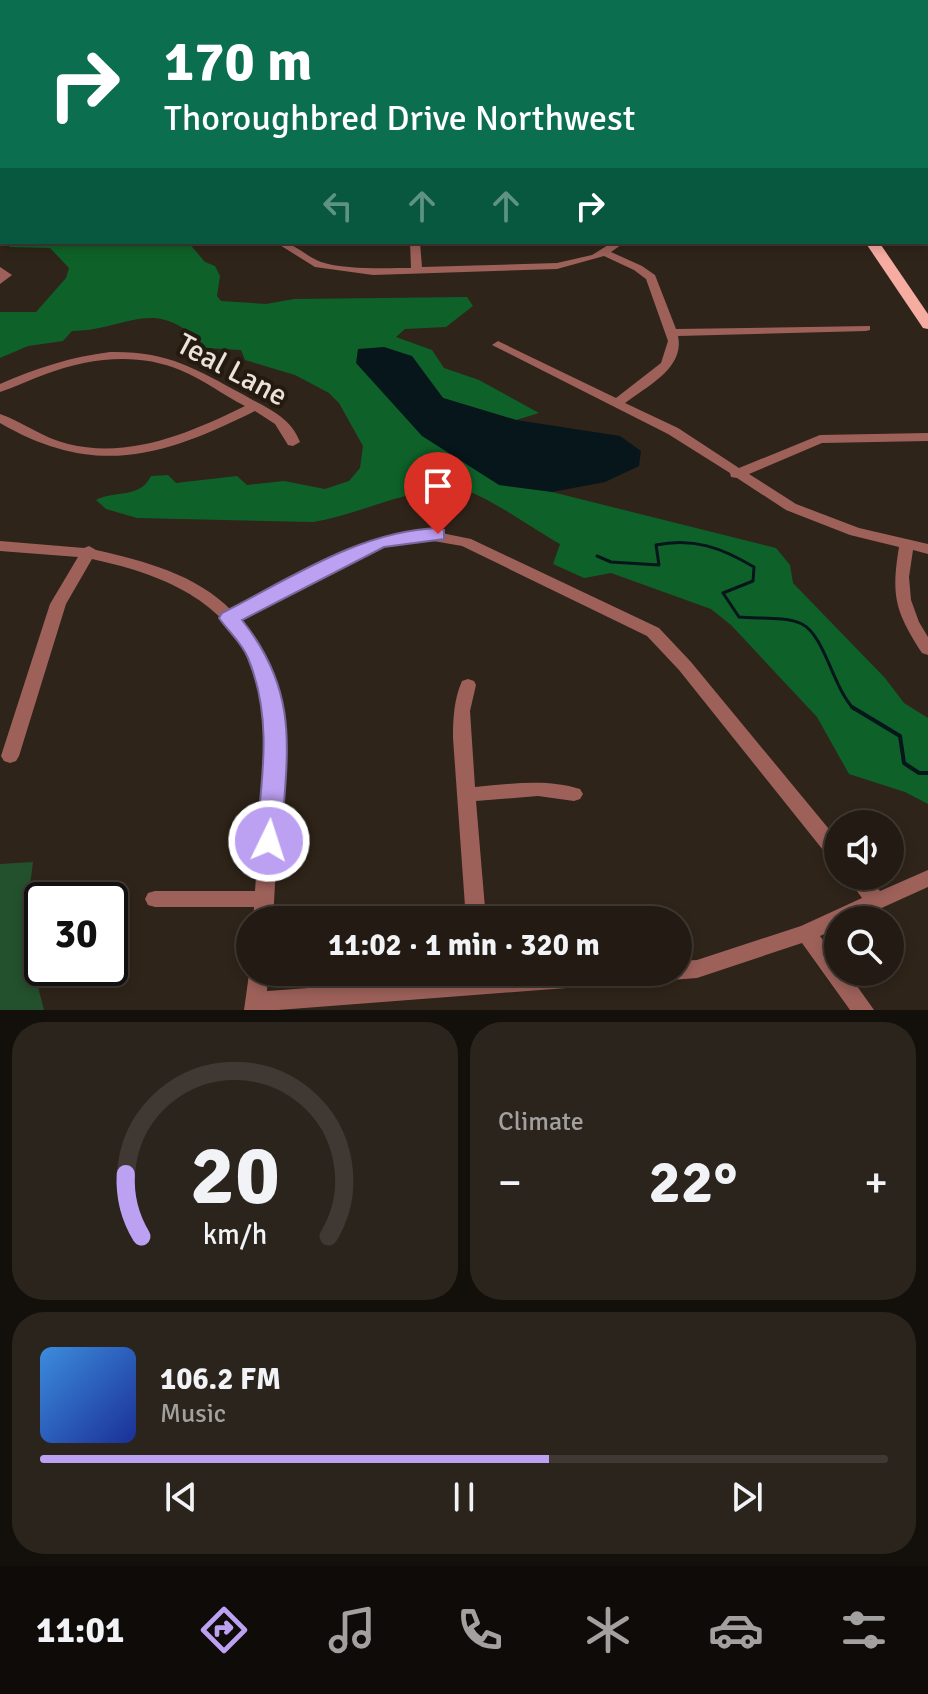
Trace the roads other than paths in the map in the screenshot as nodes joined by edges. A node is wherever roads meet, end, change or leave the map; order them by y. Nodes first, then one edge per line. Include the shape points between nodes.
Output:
1 (283, 244) edge
2 (415, 244) edge
3 (617, 244) edge
4 (873, 244) edge
5 (605, 253) junction
6 (0, 270) edge
7 (417, 271) junction
8 (0, 281) edge
9 (928, 325) edge
10 (866, 328) dead end
11 (673, 333) junction
12 (498, 345) dead end
13 (0, 388) edge
14 (617, 403) junction
15 (255, 406) junction
16 (0, 418) edge
17 (928, 437) edge
18 (293, 442) dead end
19 (736, 474) junction
20 (0, 546) edge
21 (906, 546) junction
22 (928, 549) edge
23 (89, 551) junction
24 (230, 618) junction
25 (928, 649) edge
26 (468, 685) dead end
27 (10, 756) dead end
28 (574, 794) dead end
29 (466, 795) junction
30 (824, 837) edge
31 (928, 878) edge
32 (867, 890) edge
33 (155, 899) dead end
34 (265, 899) junction
35 (876, 901) junction
36 (264, 906) edge
37 (475, 906) edge
38 (806, 933) junction
39 (692, 969) edge
40 (257, 986) edge
41 (423, 986) edge
42 (255, 1006) edge
43 (863, 1010) edge

1 - 7 street via 329,268
2 - 7 street
3 - 5 street
4 - 9 main road
5 - 7 street via 557,266
5 - 11 street via 651,277
6 - 8 street via 7,275
10 - 11 street
11 - 14 street via 667,365
12 - 14 street
13 - 15 street, Teal Lane via 68,362 132,356 185,368
14 - 19 street via 673,431
15 - 16 street via 186,439 115,453 52,446
15 - 18 street, Teal Lane via 286,426
17 - 19 street via 820,439
19 - 21 street via 811,516
20 - 23 street
21 - 22 street
21 - 25 street via 902,605
23 - 24 street via 169,574
23 - 27 street via 54,615
24 - 30 street via 378,543 422,534 466,542 653,632
24 - 34 street via 265,671 276,722
26 - 29 street via 462,724
28 - 29 street via 538,789
29 - 37 street
31 - 35 street
32 - 35 street
33 - 34 street
34 - 36 street
35 - 38 street
38 - 39 street
38 - 43 street
40 - 42 street
41 - 42 street

